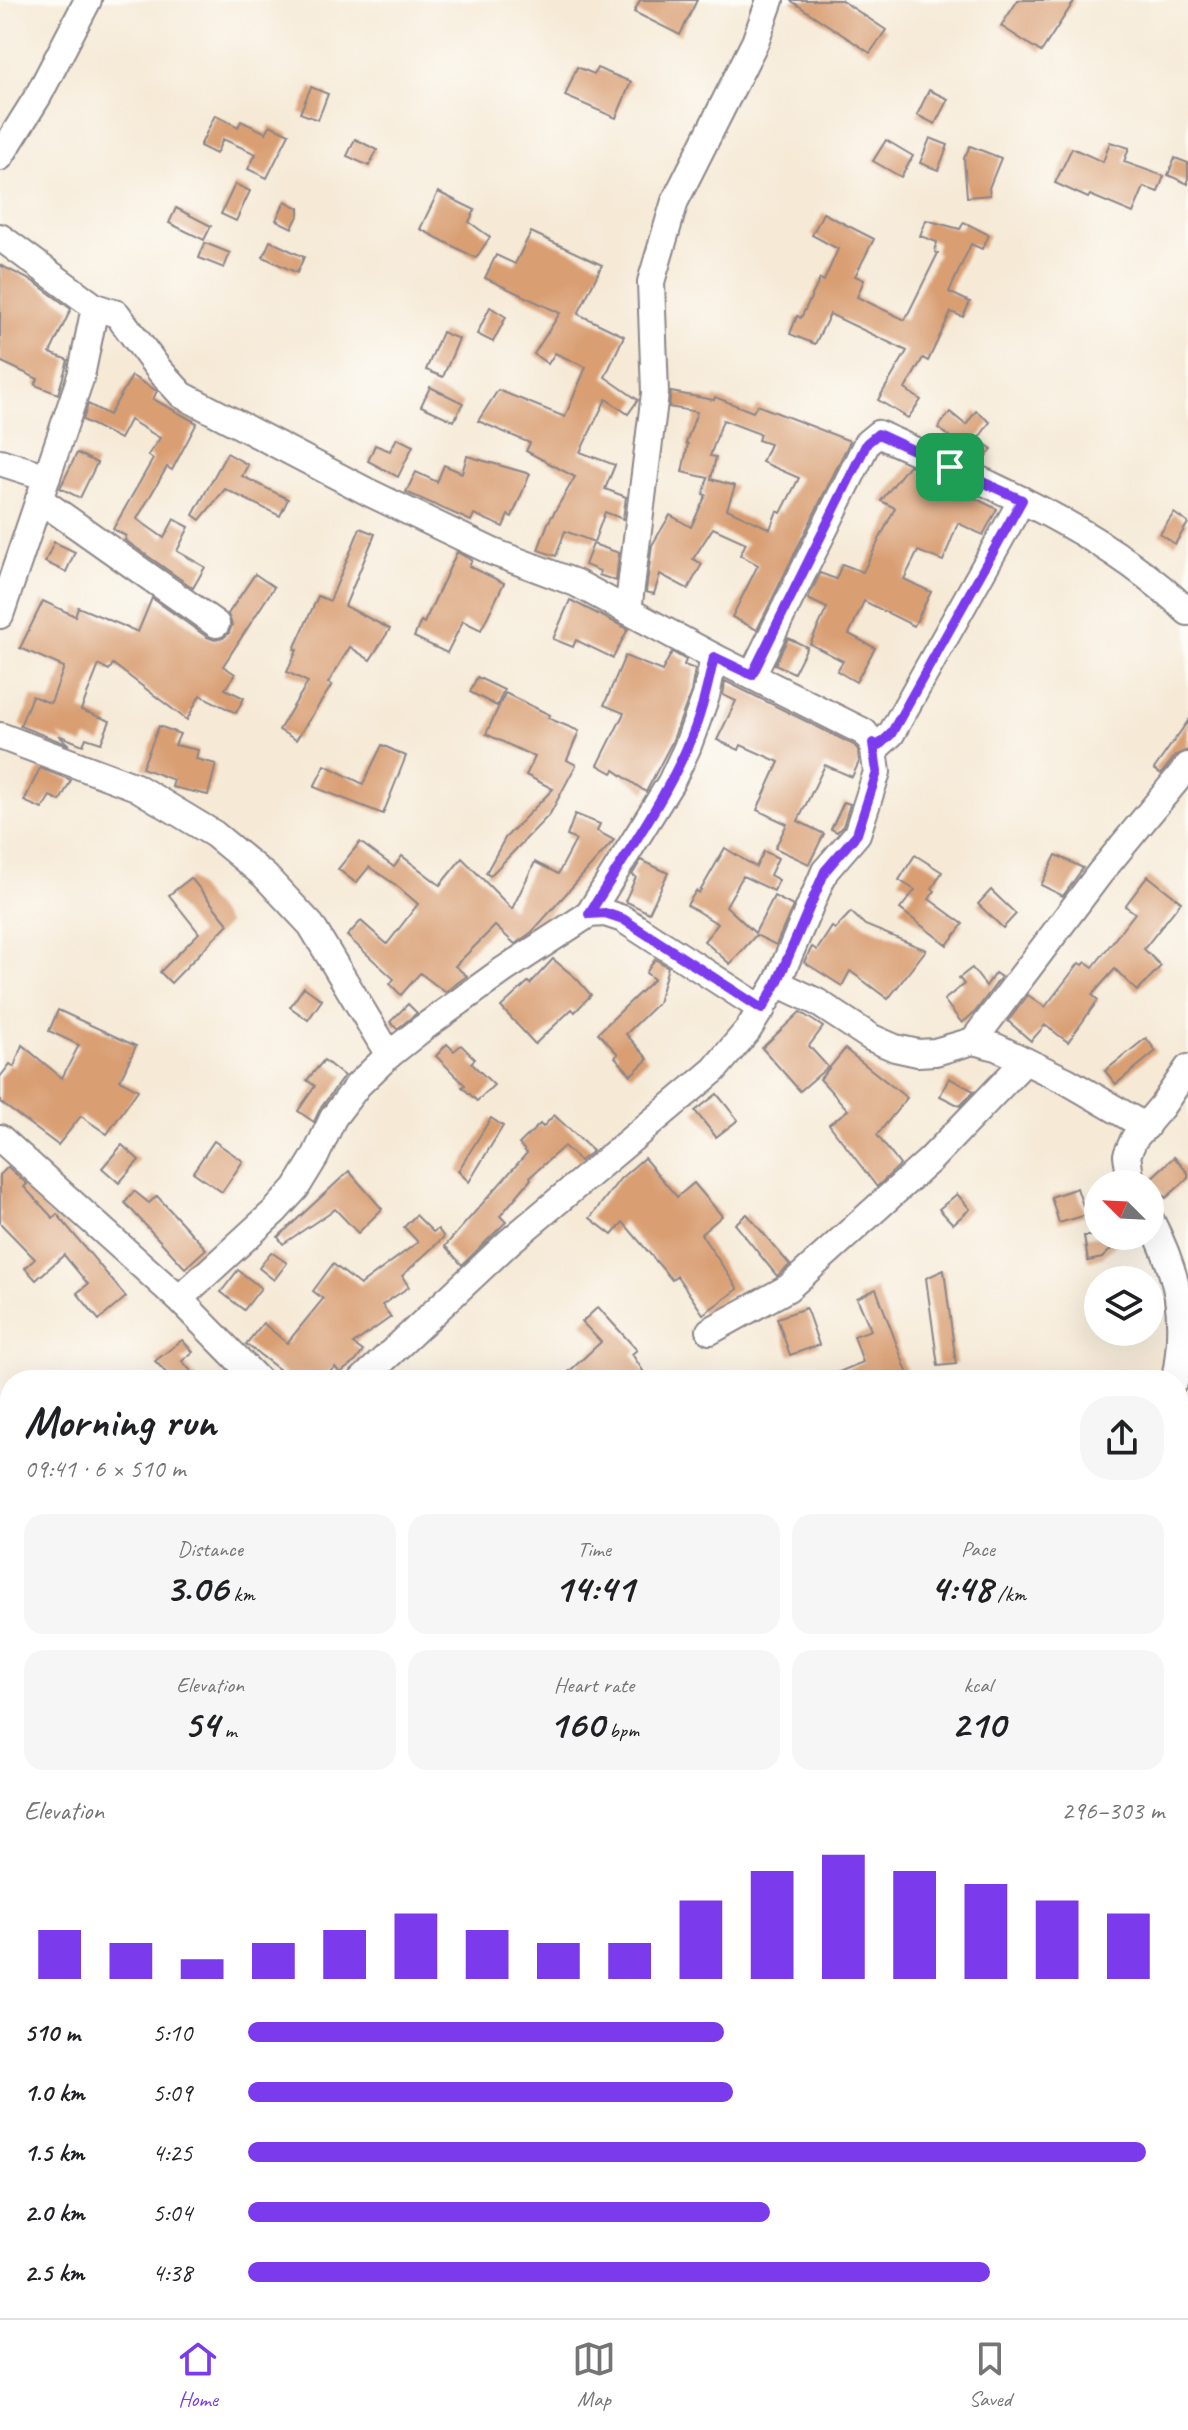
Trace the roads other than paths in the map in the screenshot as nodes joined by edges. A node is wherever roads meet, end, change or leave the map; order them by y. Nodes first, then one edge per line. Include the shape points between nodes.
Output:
1 (88, 0) edge
2 (770, 0) edge
3 (0, 157) edge
4 (0, 237) edge
5 (95, 307) junction
6 (0, 462) edge
7 (43, 488) junction
8 (1022, 500) junction
9 (628, 611) junction
10 (1188, 612) edge
11 (0, 615) edge
12 (216, 624) dead end
13 (714, 657) junction
14 (752, 675) junction
15 (0, 736) edge
16 (873, 743) junction
17 (1188, 766) edge
18 (589, 914) junction
19 (777, 983) junction
20 (762, 1009) junction
21 (973, 1041) junction
22 (389, 1055) junction
23 (1025, 1061) junction
24 (1188, 1068) edge
25 (1146, 1127) junction
26 (0, 1138) edge
27 (1129, 1170) edge
28 (1164, 1237) edge
29 (1180, 1258) edge
30 (179, 1299) junction
31 (710, 1331) dead end
32 (248, 1370) edge
33 (373, 1370) edge
34 (1176, 1370) edge

1 - 3 street
2 - 9 street via 755,42 675,201 651,282 655,393
4 - 5 street
5 - 7 street via 81,376
5 - 9 street via 117,314 182,395 382,499
6 - 7 street
7 - 11 street
7 - 12 street
8 - 10 street via 1158,582
8 - 14 street via 878,434 867,443
8 - 16 street via 891,734 878,746
9 - 13 street
13 - 14 street
13 - 18 street via 706,696 671,782
14 - 16 street via 864,732
15 - 22 street via 136,787 214,834 265,876 311,925
16 - 19 street via 877,772 857,834 825,871
17 - 21 street
18 - 20 street via 623,919
18 - 22 street
19 - 20 street
19 - 21 street via 895,1048 935,1052
20 - 33 street via 714,1070 509,1242
21 - 23 street
22 - 30 street via 333,1118 296,1188
23 - 25 street
23 - 31 street via 930,1160 788,1288
24 - 25 street
25 - 27 street via 1127,1155
26 - 30 street
28 - 29 street
29 - 34 street
30 - 32 street

